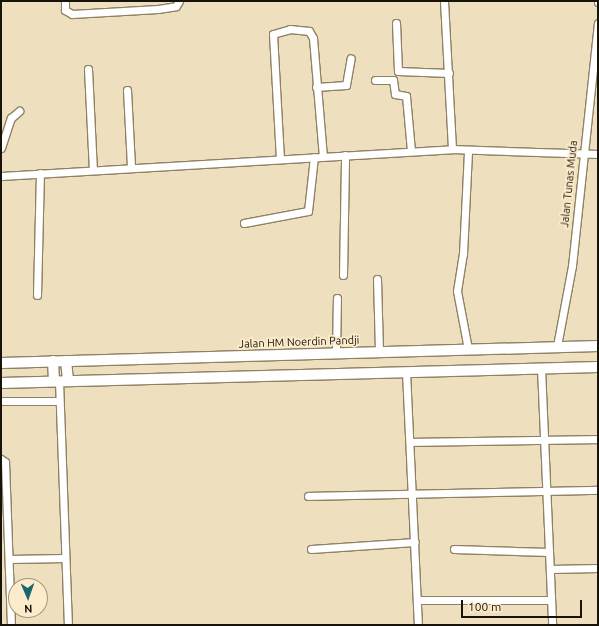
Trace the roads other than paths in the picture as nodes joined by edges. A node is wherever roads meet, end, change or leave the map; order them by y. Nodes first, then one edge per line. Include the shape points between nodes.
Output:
1 (65, 1) edge
2 (179, 1) edge
3 (444, 1) edge
4 (396, 23) dead end
5 (598, 23) edge
6 (597, 47) edge
7 (350, 58) dead end
8 (88, 69) dead end
9 (449, 73) junction
10 (375, 80) dead end
11 (316, 87) junction
12 (127, 90) dead end
13 (19, 111) dead end
14 (1, 148) edge
15 (452, 149) junction
16 (468, 150) junction
17 (411, 151) junction
18 (583, 154) junction
19 (598, 154) edge
20 (345, 155) junction
21 (323, 156) junction
22 (314, 157) junction
23 (280, 159) junction
24 (131, 167) junction
25 (93, 170) junction
26 (40, 173) junction
27 (1, 176) edge
28 (244, 223) dead end
29 (343, 276) dead end
30 (377, 279) dead end
31 (37, 295) dead end
32 (337, 298) dead end
33 (557, 346) junction
34 (598, 346) edge
35 (468, 349) junction
36 (379, 352) junction
37 (336, 353) junction
38 (53, 361) junction
39 (66, 361) junction
40 (1, 363) edge
41 (598, 366) edge
42 (541, 368) junction
43 (406, 372) junction
44 (60, 381) junction
45 (1, 383) edge
46 (59, 400) junction
47 (1, 401) edge
48 (598, 439) edge
49 (546, 441) junction
50 (410, 442) junction
51 (1, 459) edge
52 (598, 490) edge
53 (549, 491) junction
54 (412, 494) junction
55 (308, 496) dead end
56 (5, 538) edge
57 (415, 542) junction
58 (311, 549) dead end
59 (454, 549) dead end
60 (549, 552) junction
61 (65, 558) junction
62 (9, 560) junction
63 (598, 568) edge
64 (550, 569) junction
65 (418, 600) junction
66 (550, 600) junction
67 (11, 625) edge
68 (68, 625) edge
69 (418, 625) edge
70 (552, 625) edge

1 - 2 street via 65,10 72,14 158,9 176,6
3 - 9 street
4 - 9 street via 398,71
5 - 6 street, Jalan Tunas Muda
6 - 18 street, Jalan Tunas Muda
7 - 11 street via 346,85
8 - 25 street
9 - 15 street
10 - 17 street via 392,80 395,94 406,96
11 - 21 street
11 - 23 street via 313,38 309,30 275,32
12 - 24 street
13 - 14 street via 11,118
15 - 16 street
15 - 17 street
16 - 18 street
16 - 35 street via 463,254 457,291
17 - 20 street
18 - 19 street
18 - 33 street, Jalan Tunas Muda via 572,266
20 - 21 street
20 - 29 street
21 - 22 street
22 - 23 street
22 - 28 street via 308,211
23 - 24 street
24 - 25 street
25 - 26 street
26 - 27 street
26 - 31 street
30 - 36 street
32 - 37 street
33 - 34 main road, Jalan HM Noerdin Pandji
33 - 35 main road, Jalan HM Noerdin Pandji
35 - 36 main road, Jalan HM Noerdin Pandji
36 - 37 main road, Jalan HM Noerdin Pandji
37 - 39 main road, Jalan HM Noerdin Pandji
38 - 39 main road, Jalan HM Noerdin Pandji
38 - 40 main road, Jalan HM Noerdin Pandji
38 - 44 main road
39 - 44 main road
41 - 42 main road
42 - 43 main road
42 - 49 street
43 - 44 main road
43 - 50 street
44 - 45 main road
44 - 46 street
46 - 47 street
46 - 61 street
48 - 49 street
49 - 50 street
49 - 53 street
50 - 54 street
51 - 56 street via 5,462
52 - 53 street
53 - 54 street
53 - 60 street
54 - 55 street
54 - 57 street
56 - 62 street
57 - 58 street
57 - 65 street
59 - 60 street
60 - 64 street
61 - 62 street
61 - 68 street
62 - 67 street
63 - 64 street
64 - 66 street
65 - 66 street
65 - 69 street
66 - 70 street

